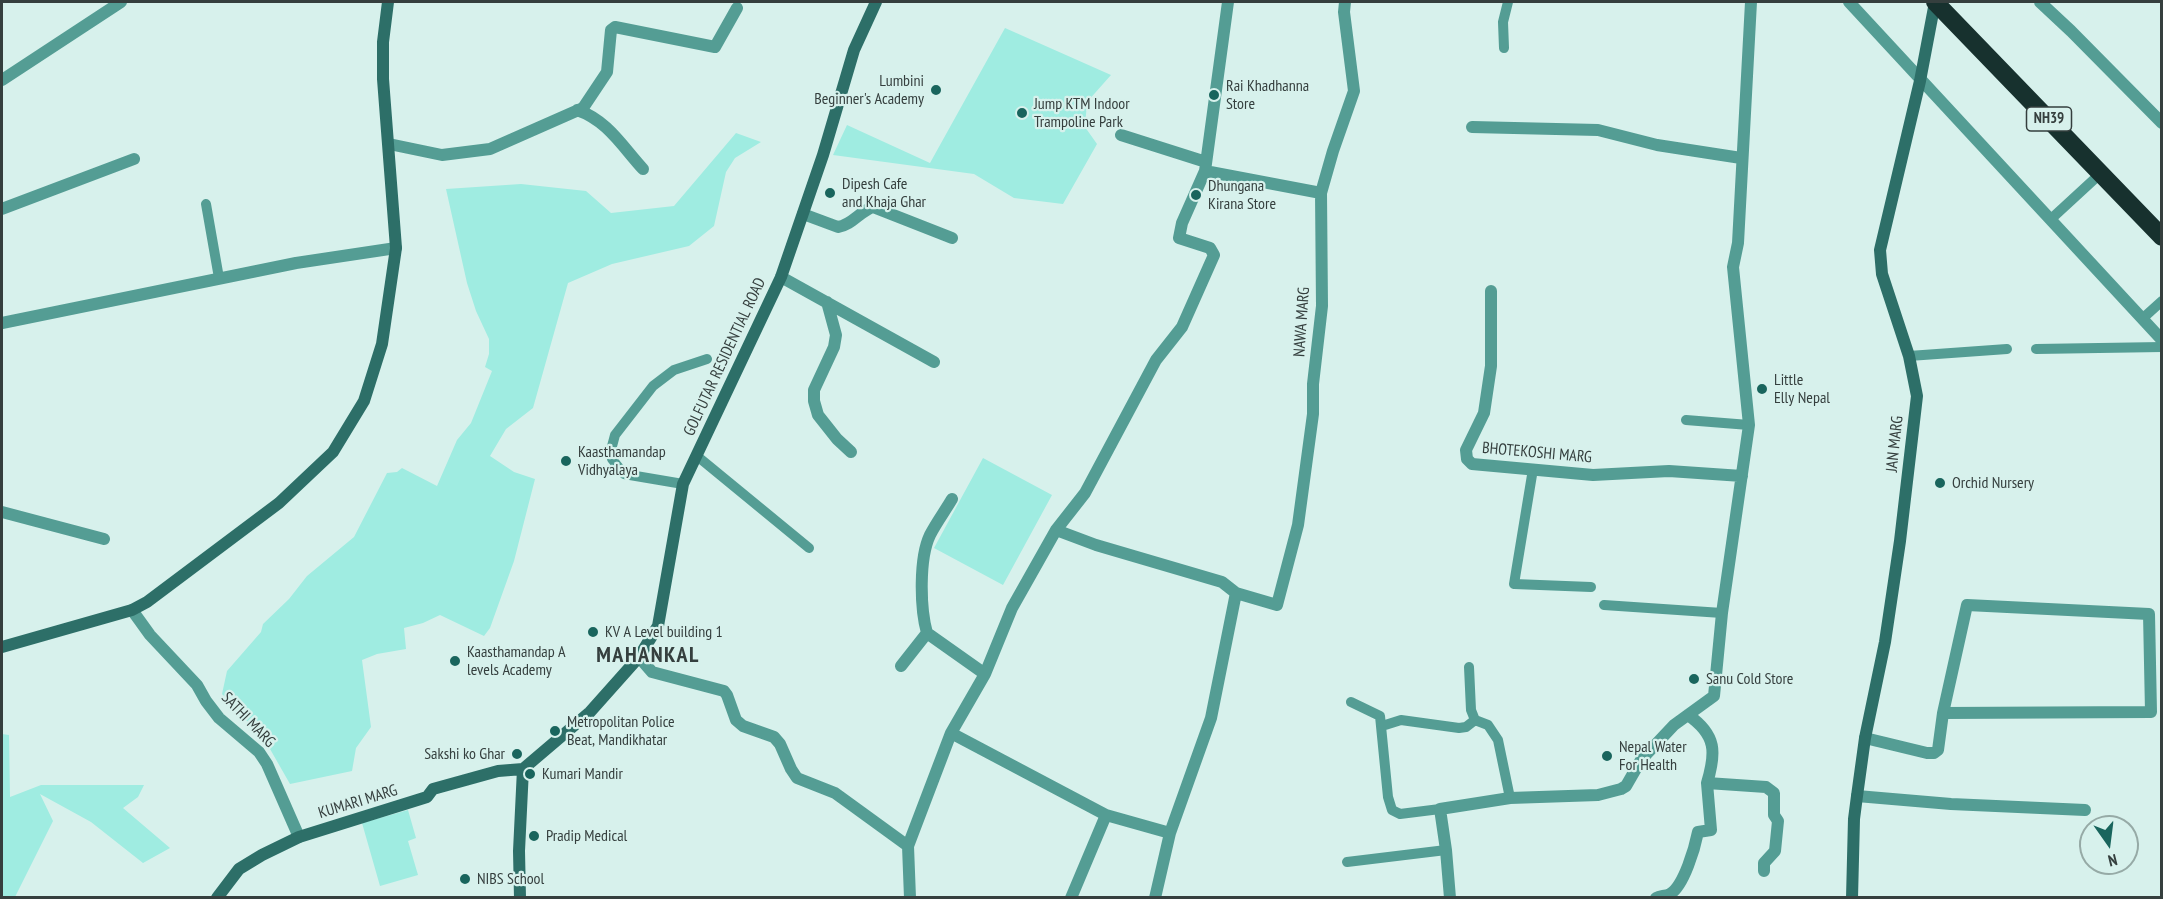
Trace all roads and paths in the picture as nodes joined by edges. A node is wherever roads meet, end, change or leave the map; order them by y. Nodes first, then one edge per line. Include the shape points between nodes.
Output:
1 (117, 2) edge
2 (388, 2) edge
3 (876, 2) edge
4 (1345, 2) edge
5 (1508, 2) edge
6 (1751, 2) edge
7 (1849, 2) edge
8 (1935, 2) edge
9 (2040, 2) edge
10 (1227, 6) edge
11 (737, 9) dead end
12 (1504, 48) dead end
13 (2, 80) edge
14 (1920, 81) junction
15 (577, 111) junction
16 (2162, 123) edge
17 (1472, 127) dead end
18 (1121, 135) dead end
19 (389, 144) junction
20 (134, 159) dead end
21 (1741, 159) junction
22 (1206, 166) junction
23 (643, 169) dead end
24 (2101, 173) junction
25 (1321, 193) junction
26 (206, 204) dead end
27 (2, 209) edge
28 (803, 214) junction
29 (2051, 219) junction
30 (2162, 237) edge
31 (952, 238) dead end
32 (396, 248) junction
33 (781, 277) junction
34 (219, 278) junction
35 (1491, 291) dead end
36 (2162, 301) edge
37 (827, 302) junction
38 (2142, 319) junction
39 (2, 322) edge
40 (2162, 340) edge
41 (2162, 347) edge
42 (2007, 349) dead end
43 (2036, 349) dead end
44 (1910, 357) junction
45 (707, 359) dead end
46 (934, 362) dead end
47 (1686, 420) dead end
48 (1749, 425) junction
49 (851, 452) dead end
50 (697, 456) junction
51 (1533, 469) junction
52 (1742, 476) junction
53 (683, 484) junction
54 (952, 499) dead end
55 (2, 512) edge
56 (1056, 530) junction
57 (104, 539) dead end
58 (809, 548) dead end
59 (1591, 587) dead end
60 (1236, 593) junction
61 (1604, 606) dead end
62 (132, 610) junction
63 (1722, 613) junction
64 (927, 633) junction
65 (2, 647) edge
66 (639, 657) junction
67 (902, 666) dead end
68 (1469, 668) dead end
69 (985, 674) junction
70 (1351, 702) dead end
71 (1943, 713) junction
72 (1688, 715) junction
73 (1475, 720) junction
74 (1382, 726) junction
75 (951, 733) junction
76 (1865, 738) junction
77 (523, 769) junction
78 (1707, 783) junction
79 (1857, 796) junction
80 (1510, 798) junction
81 (1446, 808) junction
82 (2085, 810) dead end
83 (1106, 814) junction
84 (1170, 833) junction
85 (299, 837) junction
86 (908, 846) junction
87 (1446, 850) junction
88 (1347, 862) dead end
89 (1764, 871) dead end
90 (217, 897) edge
91 (520, 897) edge
92 (910, 897) edge
93 (1071, 897) edge
94 (1155, 897) edge
95 (1450, 897) edge
96 (1656, 897) edge
97 (1852, 897) edge

1 - 13 street
2 - 19 street via 383,79
3 - 28 street, GOLFUTAR RESIDENTIAL ROAD via 854,50
4 - 25 street, NAWA MARG via 1354,91
5 - 12 lane via 1503,22
6 - 21 street
7 - 14 street
8 - 14 street, JAN MARG
8 - 24 highway, NH39
9 - 16 street
10 - 22 street
11 - 15 street via 715,47 615,27 611,30 607,72 592,97
14 - 29 street
14 - 44 street, JAN MARG via 1880,250 1882,274
15 - 19 street via 490,148 442,155
15 - 23 street via 603,123
17 - 21 street via 1598,130
18 - 22 street
19 - 32 street
20 - 27 street
21 - 48 street via 1737,268
22 - 25 street
22 - 56 street via 1179,238 1210,248 1214,255 1207,273 1182,327 1156,360 1085,493
24 - 29 lane
24 - 30 highway, NH39
25 - 60 street, NAWA MARG via 1322,306 1298,525 1276,605
26 - 34 lane
28 - 31 street via 838,227 873,207
28 - 33 street, GOLFUTAR RESIDENTIAL ROAD
29 - 38 street
32 - 34 street
32 - 62 street via 382,344 364,401 333,452 279,503
33 - 37 street
33 - 50 street, GOLFUTAR RESIDENTIAL ROAD
34 - 39 street
35 - 51 street, BHOTEKOSHI MARG via 1491,366 1484,413 1466,450 1467,459 1472,464
36 - 38 lane
37 - 46 street
37 - 49 street via 836,335 814,390 814,401 818,415
38 - 40 street
41 - 43 lane
42 - 44 lane
44 - 76 street, JAN MARG via 1917,396 1909,465 1885,642
45 - 53 lane via 674,370 654,386 615,435 611,450 612,459 624,474
47 - 48 lane
48 - 52 street
50 - 53 street, GOLFUTAR RESIDENTIAL ROAD
50 - 58 lane
51 - 52 street, BHOTEKOSHI MARG via 1593,475 1669,471
51 - 59 lane via 1514,584
52 - 63 street
53 - 66 street, GOLFUTAR RESIDENTIAL ROAD via 658,626
54 - 64 street via 929,536 922,583
55 - 57 street
56 - 60 street via 1222,582
56 - 69 street via 1012,608
60 - 84 street via 1211,718
61 - 63 lane
62 - 65 street
62 - 85 street, SATHI MARG via 197,685 219,718 259,752
63 - 72 street via 1714,696
64 - 67 street
64 - 69 street
66 - 77 street, GOLFUTAR RESIDENTIAL ROAD via 590,712
66 - 86 street via 652,672 724,691 736,720 774,737 797,778 835,793
68 - 73 lane
69 - 75 street
70 - 74 lane via 1380,716
71 - 71 street via 1967,605 2149,614 2151,712
71 - 76 street via 1938,750 1934,753
72 - 78 street via 1706,731 1714,749
72 - 80 street via 1641,760 1621,789 1598,795
73 - 74 lane via 1459,728 1401,720
73 - 80 lane via 1488,725 1498,740
74 - 81 lane via 1392,810 1400,814
75 - 83 street
75 - 86 street
76 - 79 street, JAN MARG
77 - 85 street, KUMARI MARG via 498,771 433,789 427,797
77 - 91 street
78 - 89 street via 1766,787 1774,793 1774,815 1778,821 1775,851 1764,863
78 - 96 street via 1711,830 1698,832 1681,881 1671,894
79 - 82 street
79 - 97 street, JAN MARG
80 - 81 street
81 - 87 street
83 - 84 street
83 - 93 street
84 - 94 street
85 - 90 street, KUMARI MARG via 239,869
86 - 92 street
87 - 88 lane
87 - 95 street

